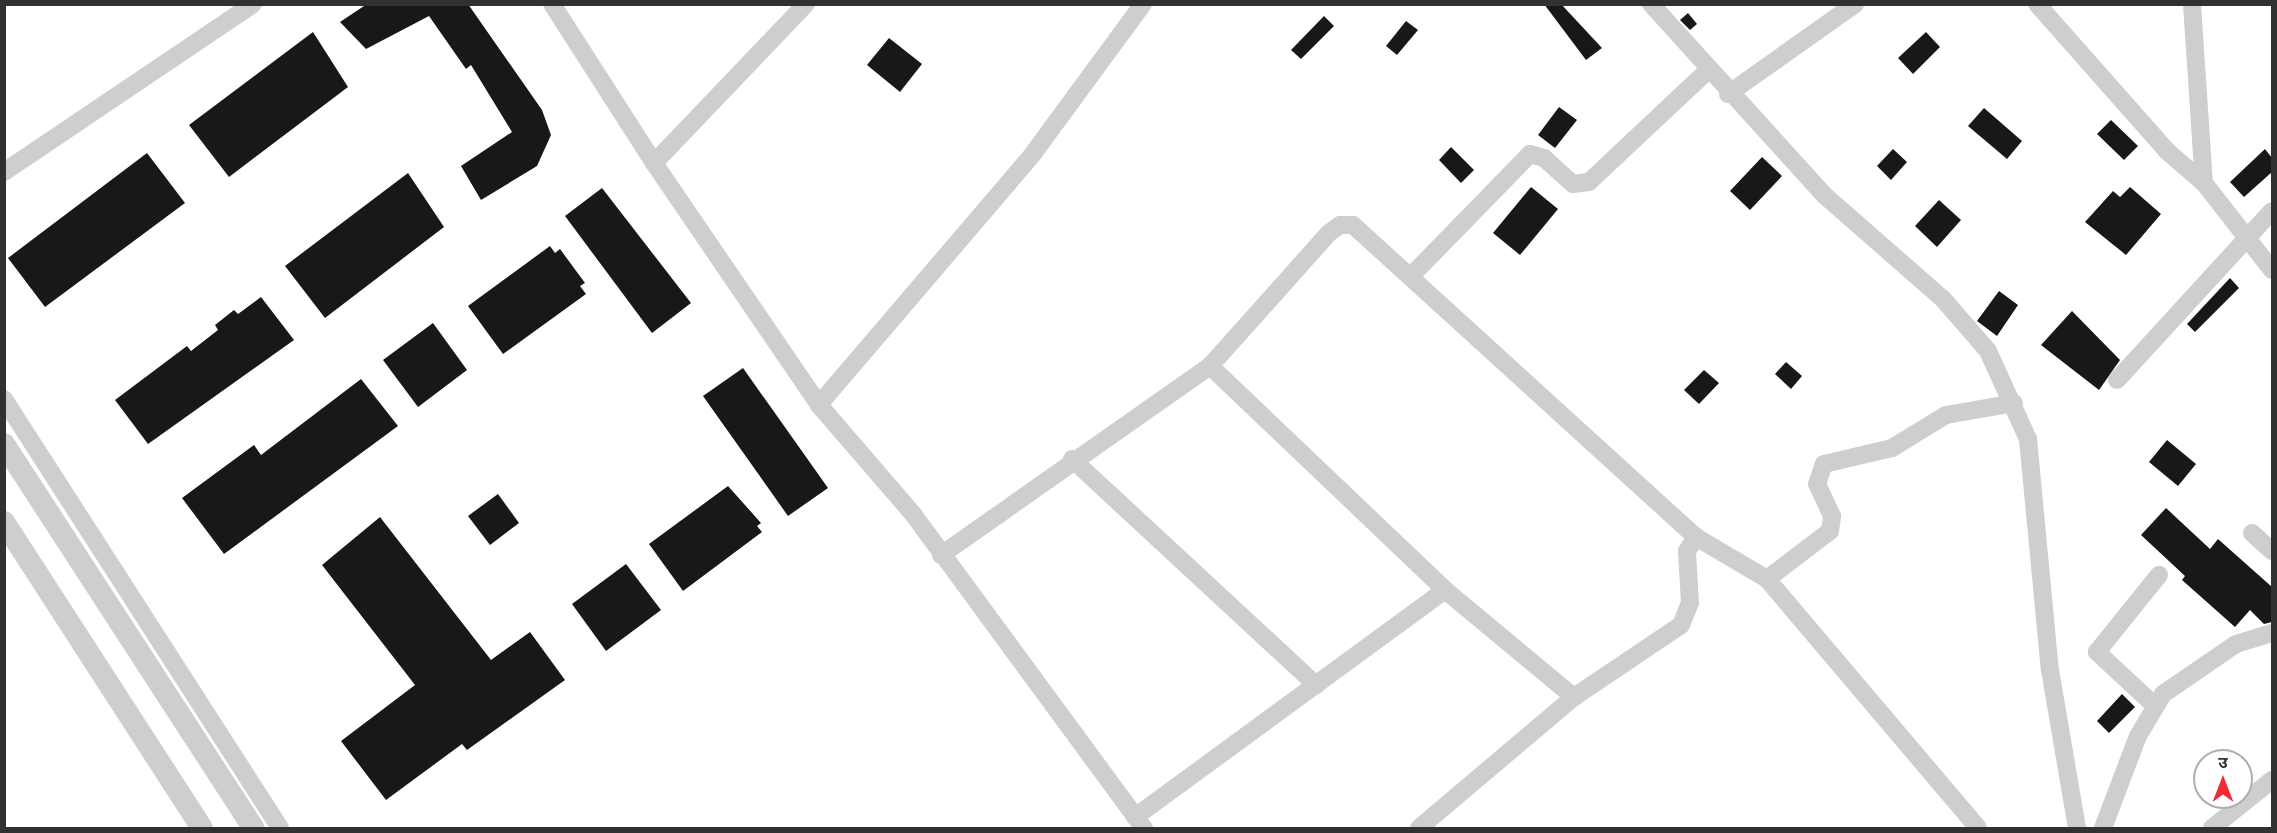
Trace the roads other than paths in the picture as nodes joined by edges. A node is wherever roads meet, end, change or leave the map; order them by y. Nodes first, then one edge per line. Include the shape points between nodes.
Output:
1 (253, 4) edge
2 (552, 4) edge
3 (806, 4) edge
4 (1143, 4) edge
5 (1651, 4) edge
6 (1855, 4) edge
7 (2037, 4) edge
8 (2192, 4) edge
9 (1707, 70) junction
10 (1728, 94) junction
11 (654, 163) junction
12 (4, 172) edge
13 (2204, 183) junction
14 (2272, 211) edge
15 (2243, 237) junction
16 (2272, 270) edge
17 (1411, 276) junction
18 (1210, 366) junction
19 (2117, 380) dead end
20 (4, 399) edge
21 (2014, 403) junction
22 (819, 405) junction
23 (4, 444) edge
24 (1072, 459) junction
25 (4, 522) edge
26 (2252, 533) dead end
27 (1696, 537) junction
28 (2272, 551) edge
29 (941, 555) junction
30 (2159, 575) dead end
31 (1767, 579) junction
32 (1445, 590) junction
33 (2272, 633) edge
34 (1316, 685) junction
35 (1574, 697) junction
36 (2154, 705) junction
37 (2272, 780) edge
38 (1139, 823) edge
39 (202, 828) edge
40 (253, 828) edge
41 (280, 828) edge
42 (1419, 828) edge
43 (1978, 828) edge
44 (2077, 828) edge
45 (2103, 828) edge
46 (2212, 828) edge

1 - 12 street via 148,80
2 - 11 street
3 - 11 street
4 - 22 street via 1033,154
5 - 9 street
6 - 10 street
7 - 13 street via 2167,151
8 - 13 street
9 - 10 street
9 - 17 street via 1589,182 1573,184 1544,158 1530,154
10 - 21 street via 1833,204 1952,307 1988,351
11 - 22 street
13 - 15 street
14 - 15 street
15 - 16 street
15 - 19 street
17 - 18 street via 1364,230 1340,225
17 - 27 street
18 - 24 street
18 - 32 street
20 - 41 street
21 - 31 street via 1946,416 1892,448 1824,464 1817,484 1832,516 1830,531
21 - 44 street via 2028,439 2050,670
22 - 29 street
23 - 40 street
24 - 29 street
24 - 34 street
25 - 39 street
26 - 28 street
27 - 31 street
27 - 35 street via 1687,551 1690,603 1681,625
29 - 38 street
30 - 36 street via 2097,652
31 - 43 street
32 - 34 street
32 - 35 street
33 - 36 street via 2236,644 2195,668
34 - 38 street
35 - 42 street
36 - 45 street
37 - 46 street

